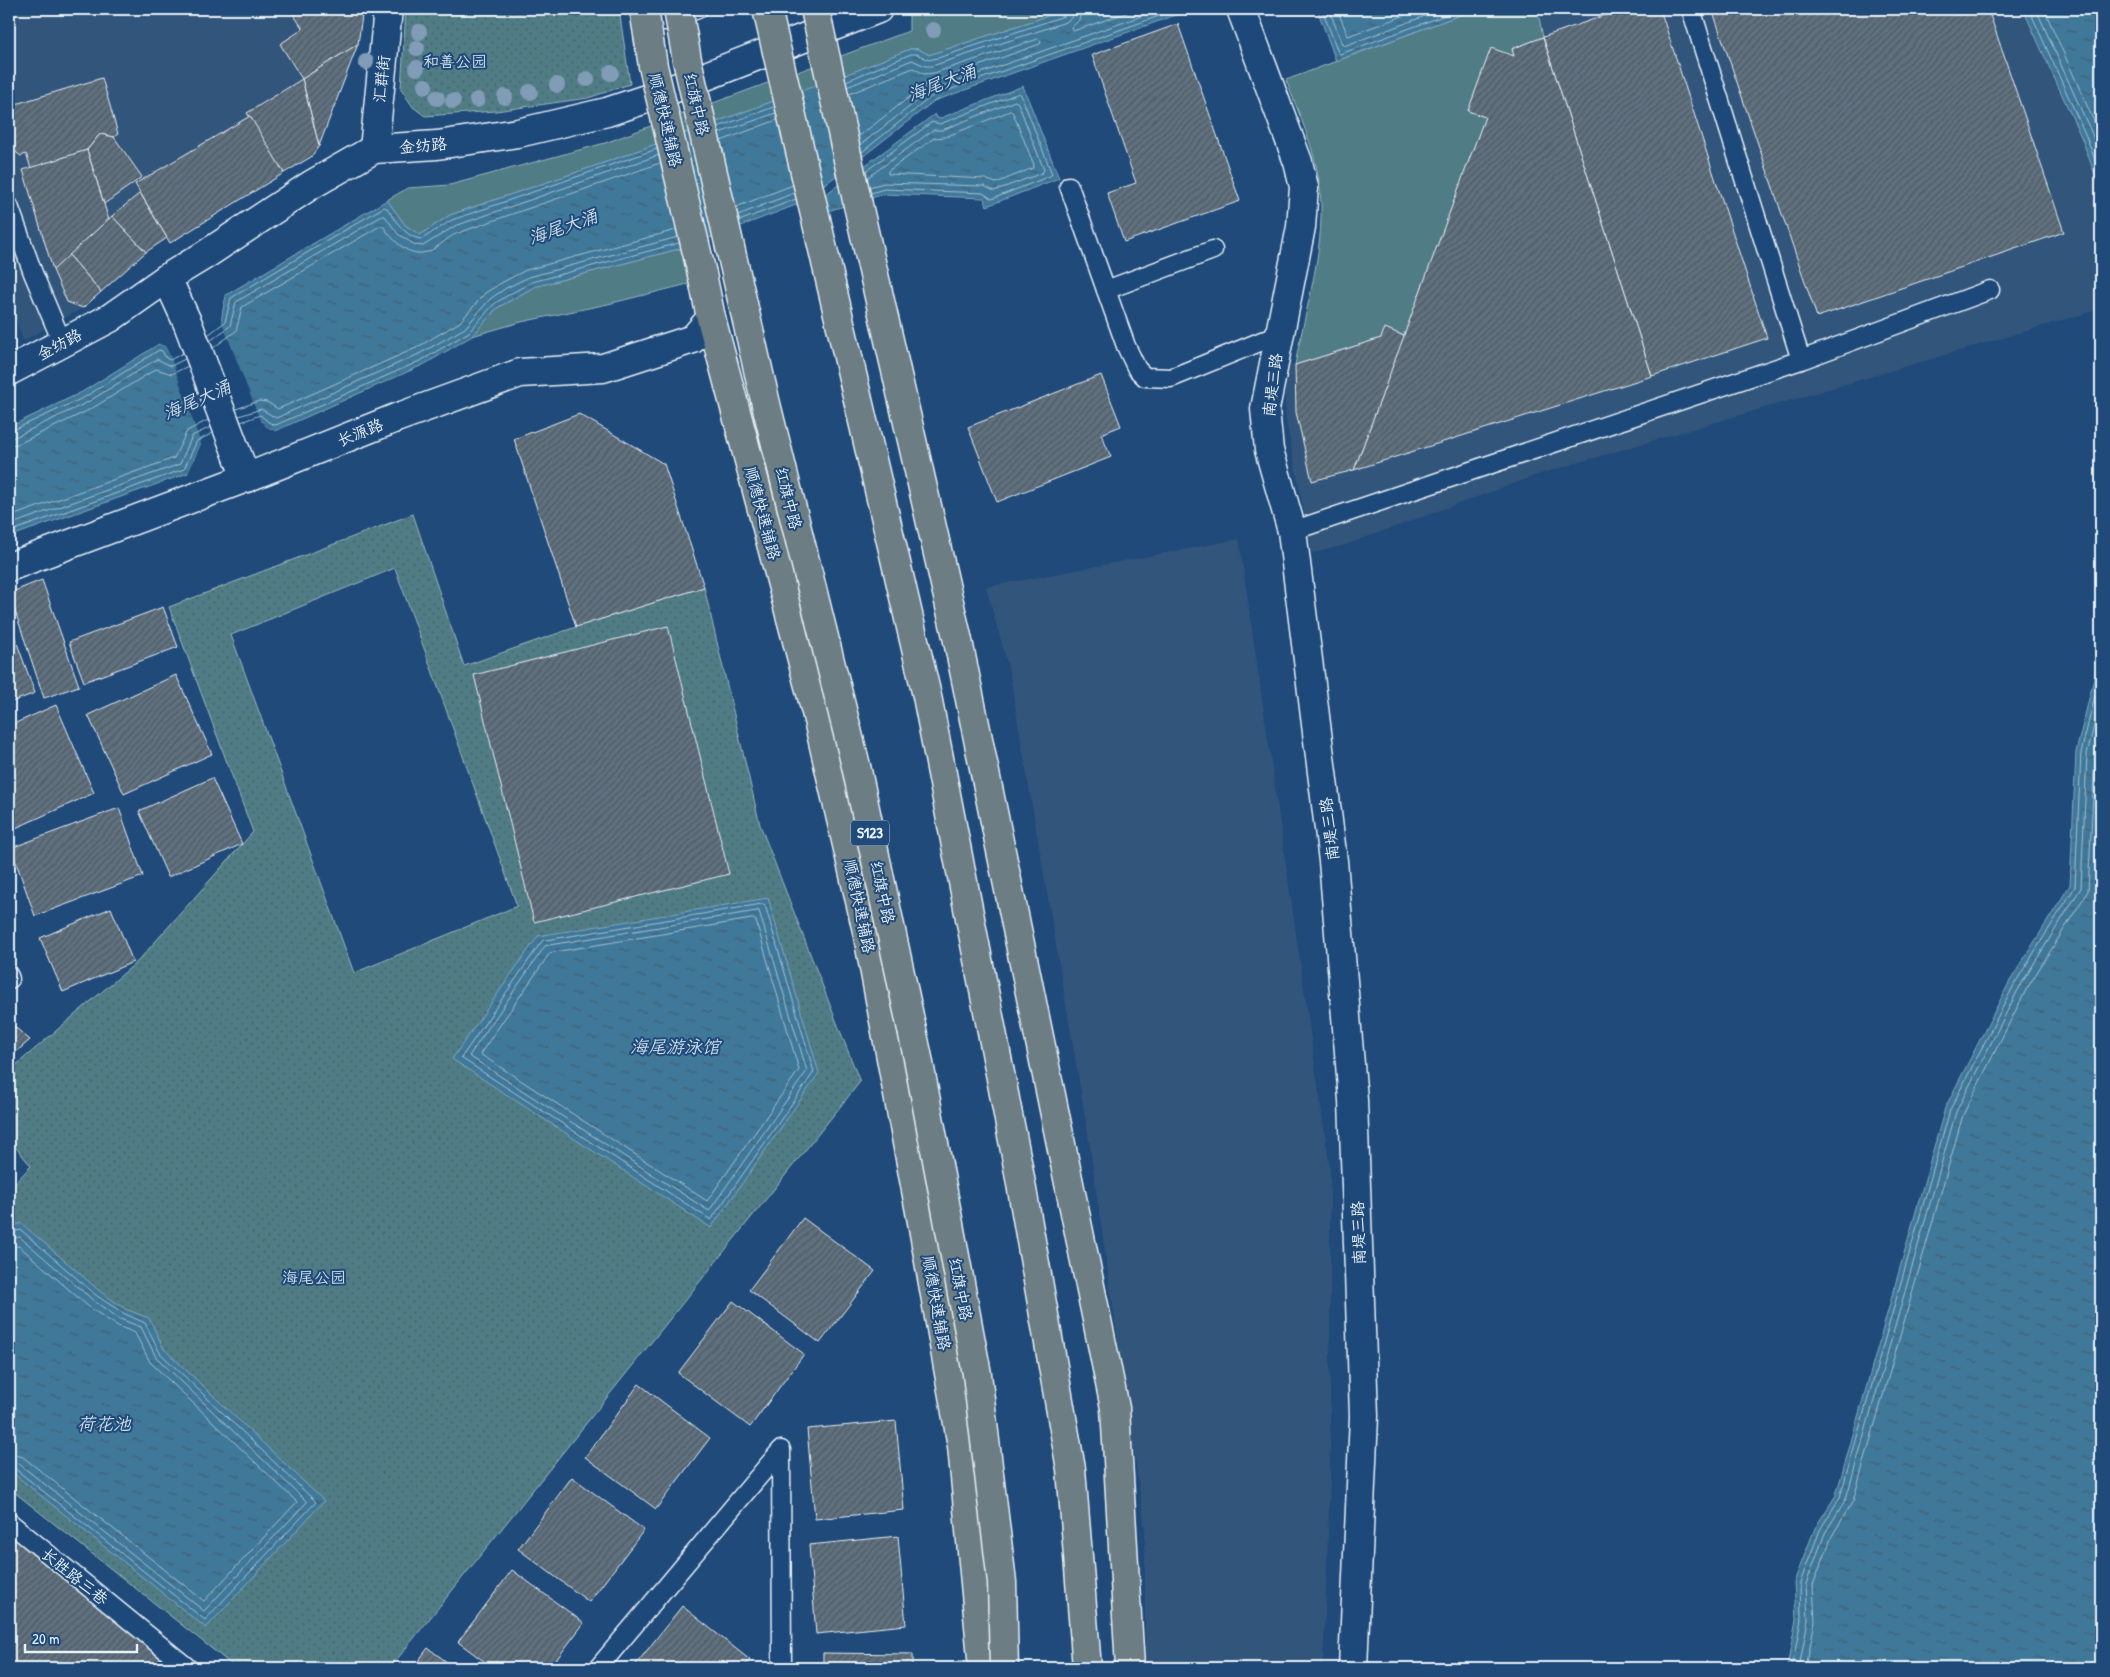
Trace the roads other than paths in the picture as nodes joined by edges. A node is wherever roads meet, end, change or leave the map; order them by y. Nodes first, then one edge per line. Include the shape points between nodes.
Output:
1 (388, 9) edge
2 (698, 9) edge
3 (768, 9) edge
4 (815, 9) edge
5 (878, 9) edge
6 (1241, 9) edge
7 (1691, 9) edge
8 (662, 13) edge
9 (374, 149) junction
10 (1069, 186) dead end
11 (9, 206) edge
12 (1213, 250) dead end
13 (167, 278) junction
14 (1106, 290) junction
15 (1990, 290) dead end
16 (712, 318) junction
17 (1280, 334) junction
18 (62, 342) junction
19 (1801, 360) junction
20 (9, 371) edge
21 (246, 478) junction
22 (1292, 531) junction
23 (9, 567) edge
24 (9, 1522) edge
25 (188, 1668) edge
26 (598, 1668) edge
27 (782, 1668) edge
28 (983, 1668) edge
29 (1004, 1668) edge
30 (1086, 1668) edge
31 (1130, 1668) edge
32 (1353, 1668) edge

1 - 9 street, 汇群街
2 - 8 lane
3 - 30 main road, bridge via 927,696 1018,1161 1071,1469
4 - 31 main road, bridge via 958,641 1115,1408
5 - 9 street, 金纺路 via 607,112 518,133 437,145
6 - 17 street, 南堤三路 via 1298,162 1304,187 1298,246
7 - 19 lane
8 - 16 main road, 顺德快速辅路, bridge via 653,66
8 - 29 main road, 红旗中路 / S123, bridge via 687,60 763,394 856,766 918,1058 977,1374 1002,1582
9 - 13 street, 金纺路 via 311,185
10 - 14 lane
11 - 18 lane via 32,273
12 - 14 lane
13 - 18 street, 金纺路 via 110,318
13 - 21 street via 188,324
14 - 17 lane via 1126,346 1137,369 1145,377 1170,378
15 - 19 lane
16 - 21 street, 长源路 via 693,339 603,368 520,373
16 - 28 main road, 顺德快速辅路 via 817,716 867,931 962,1446
17 - 22 street, 南堤三路 via 1265,409 1269,450
18 - 20 street, 金纺路
19 - 22 lane
21 - 23 street, 长源路
22 - 32 street, 南堤三路 via 1333,861 1353,1100 1364,1416
24 - 25 lane, 长胜路三巷
26 - 27 lane via 781,1450

